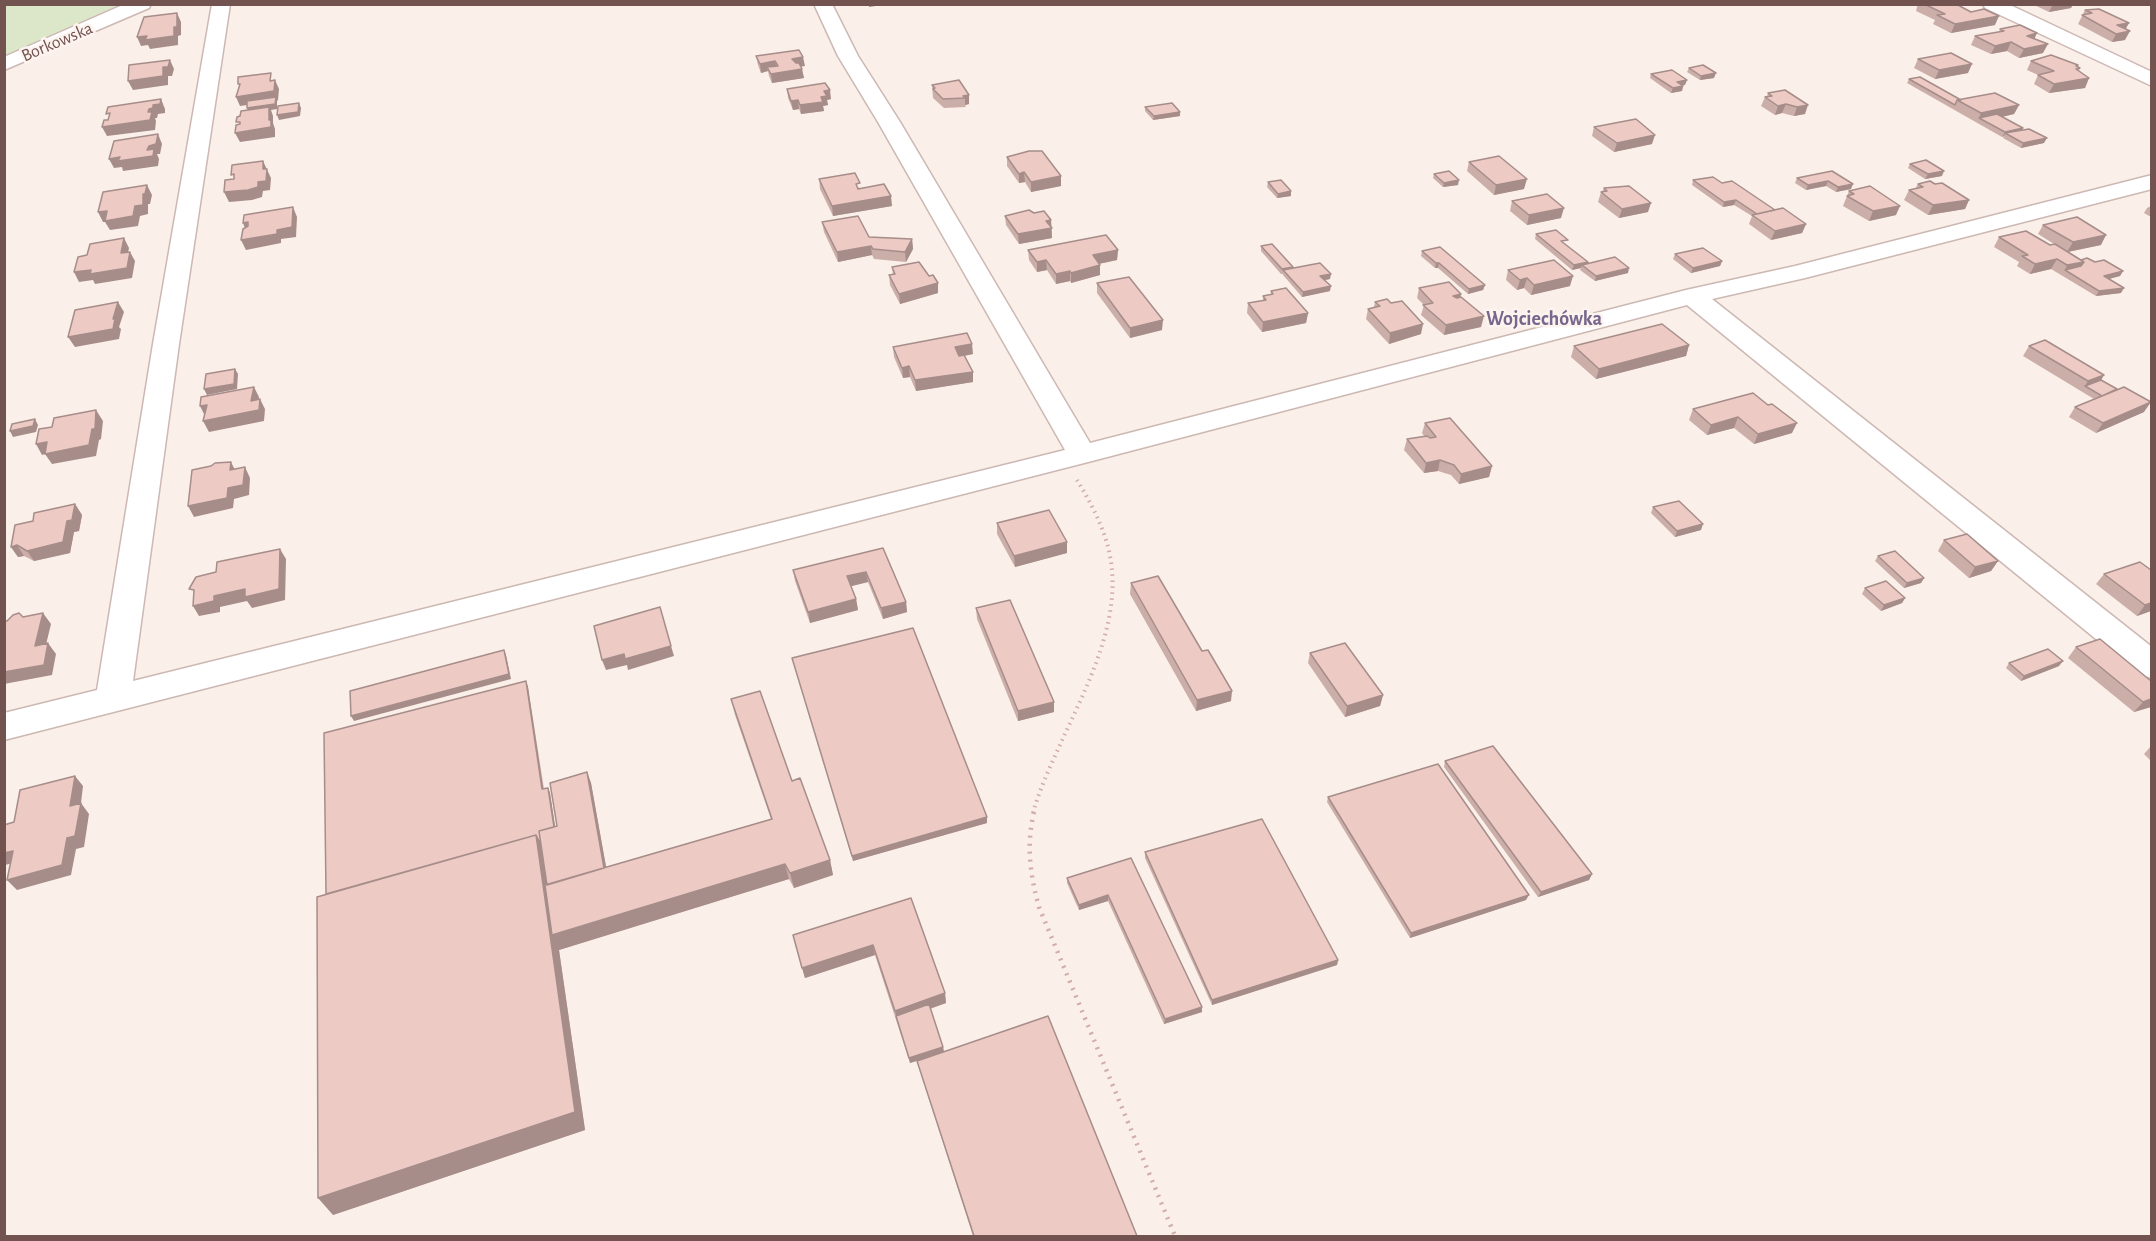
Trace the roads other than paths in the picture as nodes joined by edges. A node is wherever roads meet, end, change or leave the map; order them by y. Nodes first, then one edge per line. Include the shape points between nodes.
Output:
1 (142, 4) edge
2 (221, 4) edge
3 (823, 4) edge
4 (1992, 4) edge
5 (4, 64) edge
6 (2151, 80) edge
7 (2151, 182) edge
8 (1692, 296) junction
9 (1074, 457) junction
10 (2151, 666) edge
11 (113, 699) junction
12 (4, 727) edge

1 - 5 street, Borkowska
2 - 11 street
3 - 9 street
4 - 6 street
7 - 8 street
8 - 9 street
8 - 10 street
9 - 11 street
11 - 12 street

